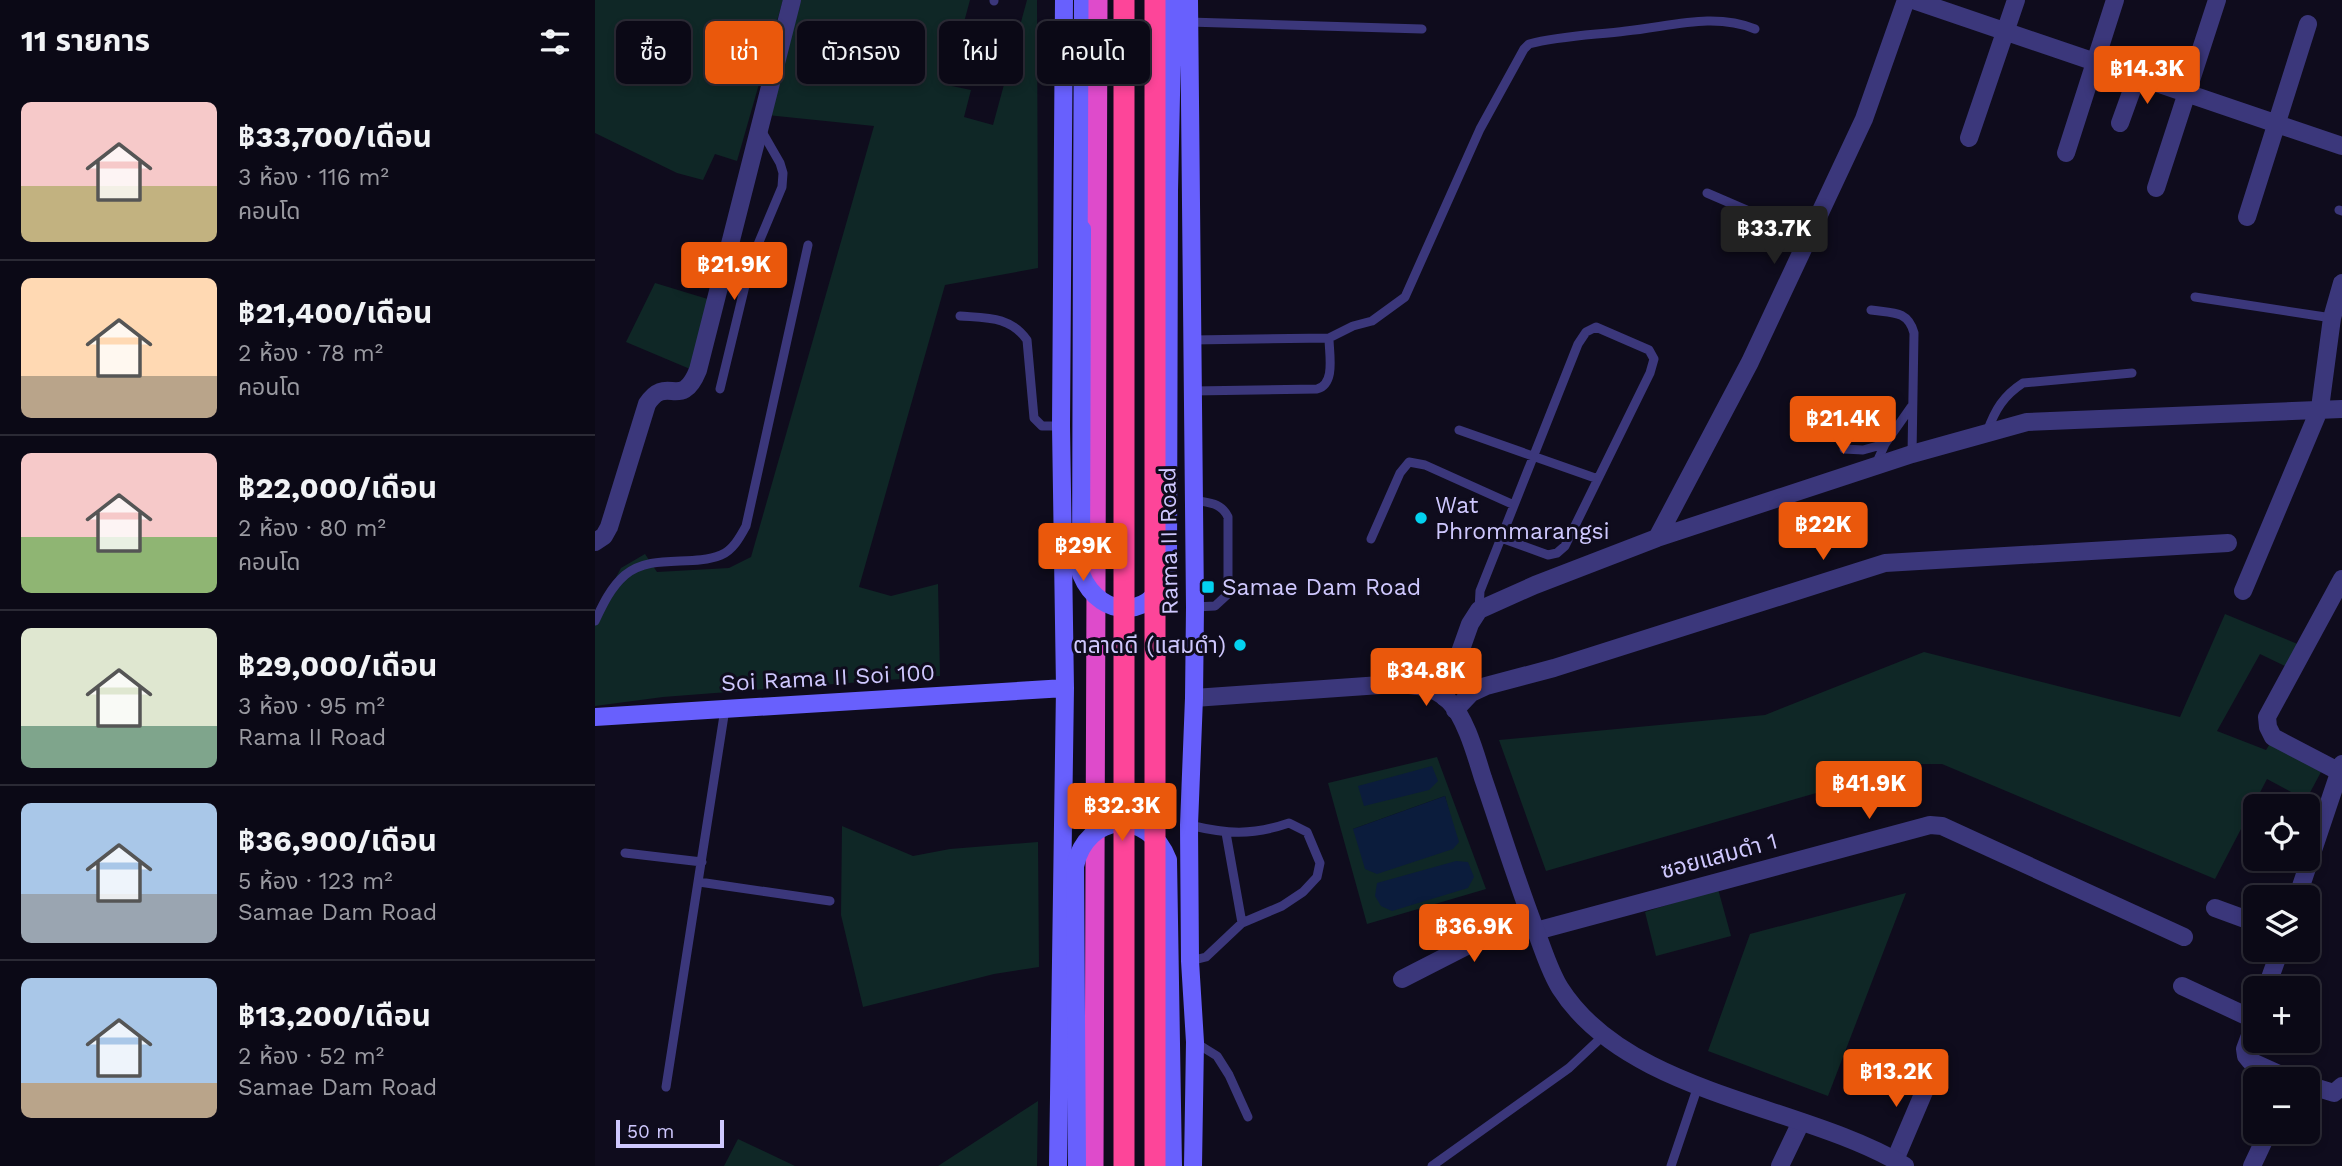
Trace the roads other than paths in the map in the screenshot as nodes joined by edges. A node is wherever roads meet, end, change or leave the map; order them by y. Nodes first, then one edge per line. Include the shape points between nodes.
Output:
1 (792, 0) edge
2 (1064, 0) edge
3 (1083, 0) edge
4 (1098, 0) edge
5 (1123, 0) edge
6 (1149, 0) edge
7 (1155, 0) edge
8 (1173, 0) edge
9 (1189, 0) edge
10 (1906, 0) edge
11 (1913, 0) edge
12 (2016, 0) edge
13 (2115, 0) edge
14 (2217, 0) edge
15 (1189, 22) junction
16 (2308, 24) dead end
17 (1422, 29) dead end
18 (1755, 29) dead end
19 (2006, 30) junction
20 (2096, 62) junction
21 (2137, 76) junction
22 (2187, 93) junction
23 (2120, 123) dead end
24 (2277, 123) junction
25 (758, 125) junction
26 (1969, 138) dead end
27 (2342, 146) edge
28 (2066, 153) dead end
29 (2156, 188) dead end
30 (1707, 193) dead end
31 (2247, 218) dead end
32 (1809, 237) junction
33 (808, 245) dead end
34 (2342, 283) edge
35 (2195, 297) dead end
36 (1871, 310) dead end
37 (960, 316) dead end
38 (2332, 318) junction
39 (1329, 338) junction
40 (1192, 340) junction
41 (2132, 373) dead end
42 (720, 389) dead end
43 (1192, 391) junction
44 (1912, 406) junction
45 (2320, 408) junction
46 (2342, 408) edge
47 (1062, 426) junction
48 (1459, 430) dead end
49 (1987, 432) junction
50 (1885, 444) junction
51 (1844, 449) dead end
52 (1912, 454) junction
53 (1533, 457) junction
54 (1875, 466) junction
55 (1598, 479) junction
56 (1193, 500) junction
57 (1514, 505) junction
58 (1501, 538) junction
59 (1657, 538) junction
60 (1371, 539) dead end
61 (595, 542) edge
62 (2228, 543) dead end
63 (2342, 579) edge
64 (2243, 591) dead end
65 (1195, 607) junction
66 (1479, 610) junction
67 (595, 621) edge
68 (1065, 688) junction
69 (1194, 698) junction
70 (1449, 703) junction
71 (725, 709) junction
72 (595, 717) edge
73 (2340, 767) edge
74 (1189, 825) junction
75 (1226, 833) junction
76 (625, 853) dead end
77 (702, 862) junction
78 (699, 882) junction
79 (2301, 885) edge
80 (830, 901) dead end
81 (2215, 908) dead end
82 (2243, 918) edge
83 (1242, 923) junction
84 (1533, 923) junction
85 (2184, 937) dead end
86 (1190, 961) junction
87 (1402, 979) dead end
88 (2182, 986) dead end
89 (2243, 1013) edge
90 (1604, 1035) junction
91 (1195, 1042) junction
92 (2246, 1053) edge
93 (2264, 1067) edge
94 (1932, 1073) dead end
95 (1698, 1086) junction
96 (2342, 1086) edge
97 (666, 1087) dead end
98 (2320, 1089) edge
99 (1248, 1117) dead end
100 (1801, 1122) junction
101 (2262, 1144) edge
102 (1891, 1162) edge
103 (1058, 1166) edge
104 (1077, 1166) edge
105 (1094, 1166) edge
106 (1123, 1166) edge
107 (1149, 1166) edge
108 (1155, 1166) edge
109 (1173, 1166) edge
110 (1193, 1166) edge
111 (1432, 1166) edge
112 (1671, 1166) edge
113 (1780, 1166) edge
114 (2252, 1166) edge

1 - 25 street
2 - 47 main road
3 - 8 main road, bridge via 1081,575 1095,598 1108,606 1128,608 1138,607 1160,590 1168,566
4 - 105 highway
5 - 106 highway, bridge
6 - 107 highway, Rama II Road
7 - 108 highway, bridge
9 - 15 main road, Rama II Road
10 - 32 street via 1864,118
11 - 19 street
12 - 19 street
13 - 20 street
14 - 22 street
15 - 17 lane
15 - 40 main road, Rama II Road
16 - 24 street
18 - 39 lane via 1740,23 1692,21 1529,44 1480,130 1405,297 1372,321
19 - 20 street
19 - 26 street
20 - 21 street
20 - 28 street
21 - 22 street
21 - 23 street
22 - 24 street
22 - 29 street
24 - 27 street
24 - 31 street
25 - 42 lane via 781,163 782,187 751,261
25 - 61 street via 693,382 687,390 653,394 609,527
30 - 32 lane
32 - 59 street via 1750,362
33 - 67 lane via 746,526 736,544 723,554 647,564 628,573 616,584
34 - 38 street
35 - 38 lane
36 - 44 lane via 1905,316 1911,322
37 - 47 lane via 998,318 1020,331 1027,340 1034,418 1042,426
38 - 45 street
39 - 40 lane
39 - 43 lane via 1329,381 1324,387
40 - 43 main road, Rama II Road
41 - 49 lane via 2023,383 2002,400
43 - 56 main road, Rama II Road
44 - 50 lane
44 - 52 lane
45 - 46 street
45 - 49 street via 2027,422
45 - 64 street
47 - 68 main road
48 - 53 lane
49 - 52 street
50 - 51 lane
50 - 54 lane
52 - 54 street
53 - 55 lane
53 - 55 lane via 1578,344 1596,327 1649,350 1654,359
53 - 57 lane
54 - 59 street
55 - 58 lane via 1565,546 1557,553 1548,555
56 - 65 main road, Rama II Road
56 - 65 lane via 1216,504 1227,517 1227,594 1215,606
57 - 58 lane
57 - 60 lane via 1425,465 1409,463 1400,473
58 - 66 lane via 1480,591
59 - 66 street
62 - 70 street via 1885,563 1486,686
63 - 73 street via 2267,717 2273,737
65 - 69 main road, Rama II Road
66 - 70 street via 1470,624
68 - 71 main road, Soi Rama II Soi 100
68 - 103 main road
69 - 70 street via 1395,684 1430,689
69 - 74 main road, Rama II Road
70 - 84 street via 1474,751
71 - 72 main road, Soi Rama II Soi 100
71 - 77 lane
73 - 79 street
74 - 75 lane
74 - 86 main road, Rama II Road
75 - 83 lane
75 - 83 lane via 1268,830 1289,823 1307,832 1320,863 1317,877 1303,892
76 - 77 lane
77 - 78 lane
78 - 80 lane
78 - 97 lane
81 - 82 street
83 - 86 lane via 1206,957
84 - 85 street, ซอยแสมดำ 1 via 1930,825 1942,826
84 - 87 street, ซอยแสมดำ 1
84 - 90 street via 1561,988
86 - 91 main road, Rama II Road
88 - 89 street
90 - 95 street via 1650,1065
90 - 111 lane via 1569,1069
91 - 99 lane via 1217,1056
91 - 110 main road, Rama II Road
92 - 93 street
94 - 102 street
95 - 100 street
95 - 112 lane
96 - 98 street via 2334,1093
100 - 102 street
100 - 113 street
101 - 114 street
104 - 109 main road, bridge via 1075,866 1091,835 1115,824 1144,828 1168,860

